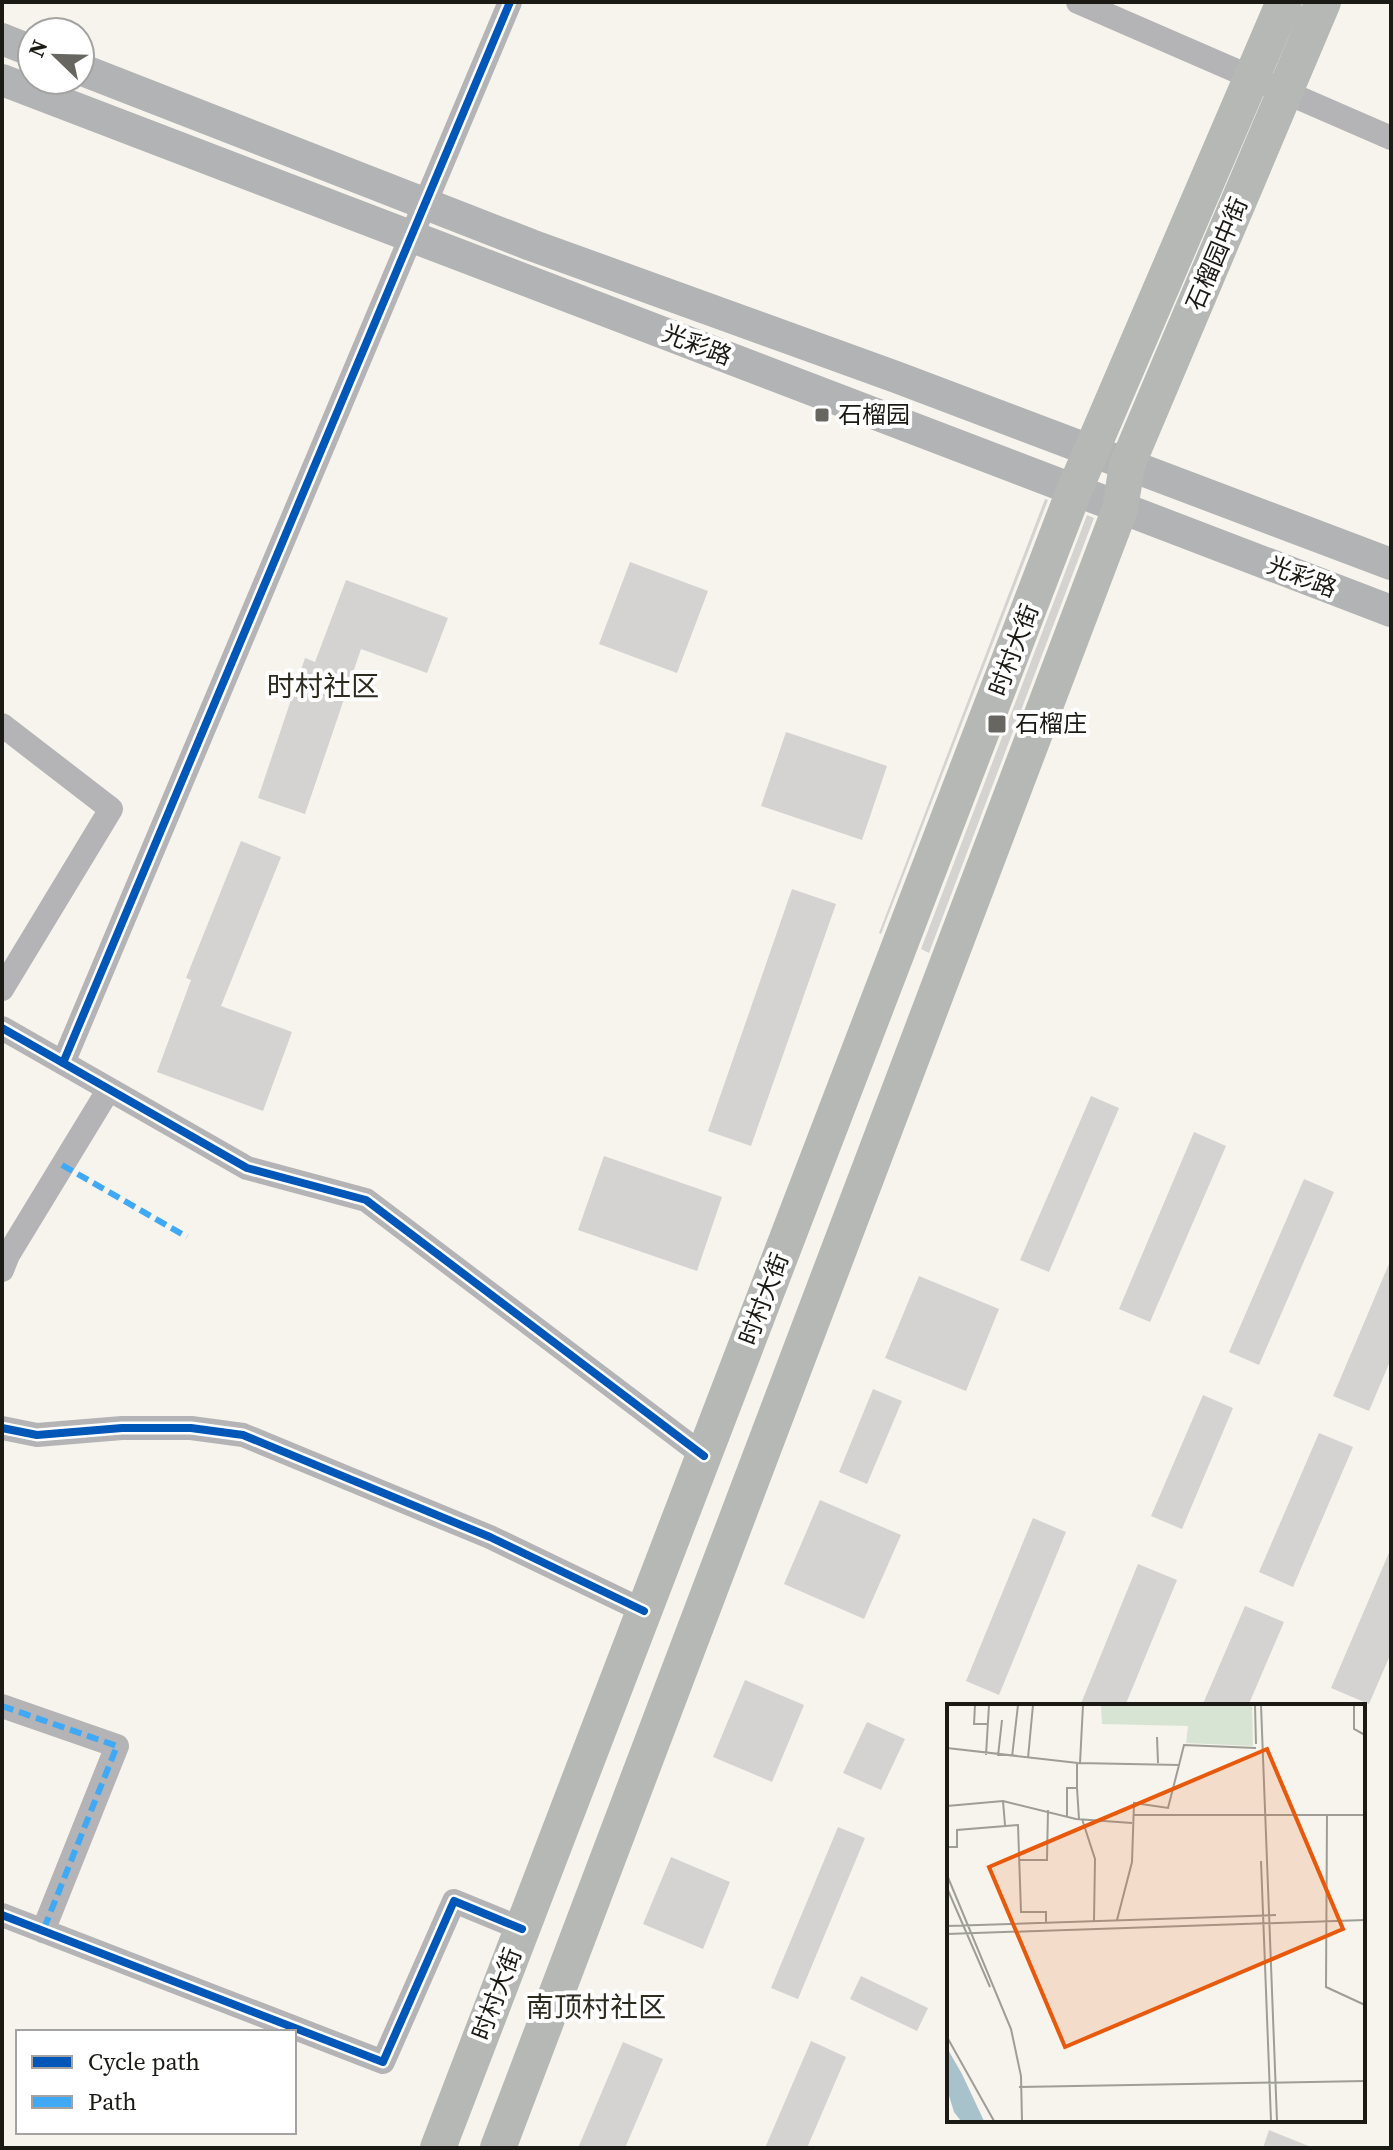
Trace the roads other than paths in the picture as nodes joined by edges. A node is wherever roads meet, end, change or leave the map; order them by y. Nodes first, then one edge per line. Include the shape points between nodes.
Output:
1 (510, 2) edge
2 (1078, 2) edge
3 (1284, 2) edge
4 (1323, 2) edge
5 (96, 75) edge
6 (1252, 79) junction
7 (2, 80) edge
8 (1285, 94) junction
9 (1391, 138) edge
10 (425, 204) junction
11 (412, 235) junction
12 (1092, 451) junction
13 (1127, 465) junction
14 (1074, 491) junction
15 (1120, 509) junction
16 (1391, 564) edge
17 (1391, 611) edge
18 (2, 725) edge
19 (2, 989) edge
20 (2, 1028) edge
21 (63, 1063) junction
22 (109, 1089) junction
23 (2, 1270) edge
24 (2, 1428) edge
25 (704, 1456) junction
26 (644, 1611) junction
27 (2, 1706) edge
28 (2, 1915) edge
29 (522, 1929) junction
30 (43, 1931) junction
31 (438, 2148) edge
32 (498, 2148) edge

1 - 10 street
2 - 6 street
3 - 6 main road, 石榴园中街
4 - 8 main road, 石榴园中街
5 - 10 main road, 光彩路
6 - 8 street
6 - 12 main road, 石榴园中街
7 - 11 main road, 光彩路
8 - 9 street
8 - 13 main road, 石榴园中街
10 - 11 street
10 - 12 main road, 光彩路
11 - 14 main road, 光彩路
11 - 21 street
12 - 13 main road, 光彩路
12 - 14 main road, 时村大街
13 - 15 main road, 石榴园中街
13 - 16 main road, 光彩路
14 - 15 main road, 光彩路
14 - 25 main road, 时村大街
15 - 17 main road, 光彩路
15 - 32 main road, 时村大街
18 - 19 street via 111,809
20 - 21 street
21 - 22 street
22 - 23 street
22 - 25 street via 247,1168 366,1200
24 - 26 street via 37,1435 191,1428 243,1435 490,1537
25 - 26 main road, 时村大街
26 - 29 main road, 时村大街
27 - 30 street via 117,1746
28 - 30 street
29 - 30 street via 454,1901 383,2062
29 - 31 main road, 时村大街

